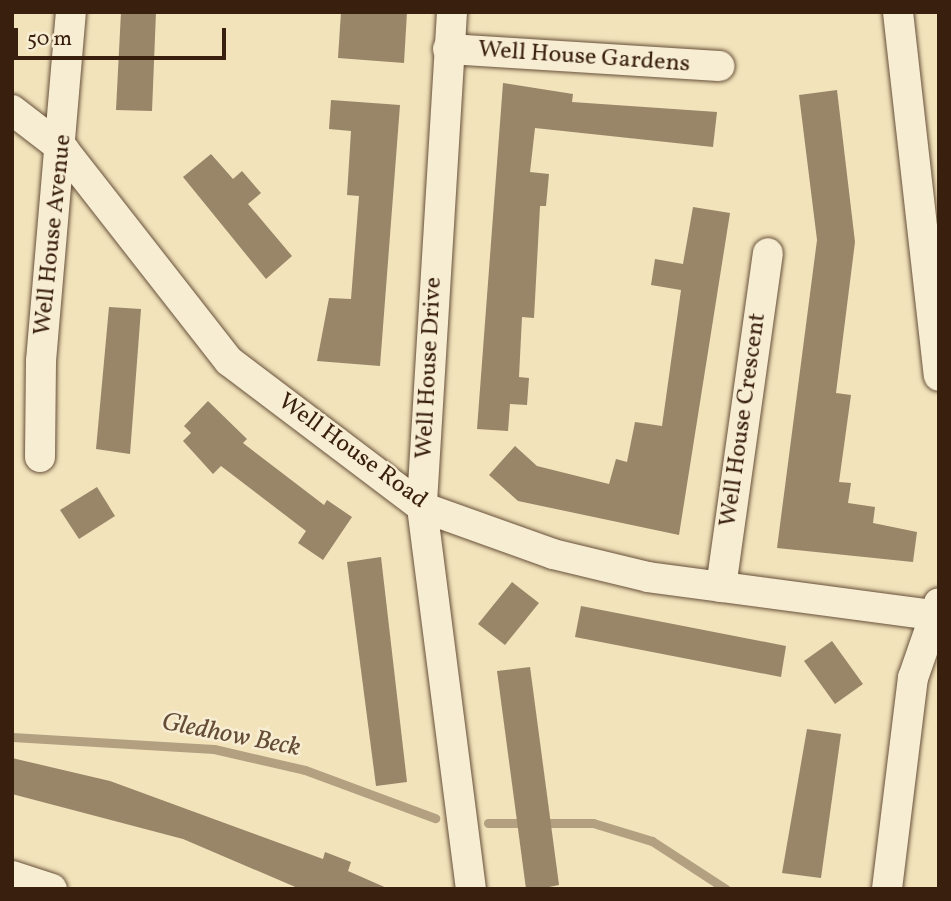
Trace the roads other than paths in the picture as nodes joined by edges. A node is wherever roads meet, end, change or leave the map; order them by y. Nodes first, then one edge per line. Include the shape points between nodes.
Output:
1 (71, 12) edge
2 (452, 12) edge
3 (898, 12) edge
4 (448, 50) junction
5 (719, 66) dead end
6 (12, 110) edge
7 (64, 150) junction
8 (768, 253) dead end
9 (939, 376) edge
10 (40, 457) dead end
11 (422, 508) junction
12 (721, 587) junction
13 (936, 609) edge
14 (926, 672) edge
15 (12, 876) edge
16 (52, 889) edge
17 (471, 889) edge
18 (887, 889) edge

1 - 7 street, Well House Avenue
2 - 4 street, Well House Drive
3 - 9 street
4 - 5 street, Well House Gardens
4 - 11 street, Well House Drive
6 - 7 street, Well House Road
7 - 10 street, Well House Avenue via 41,361
7 - 11 street, Well House Road via 229,361
8 - 12 street, Well House Crescent
11 - 12 street, Well House Road via 553,554
11 - 17 street, Well House Drive
12 - 13 street, Well House Road
13 - 14 street
14 - 18 street
15 - 16 street

